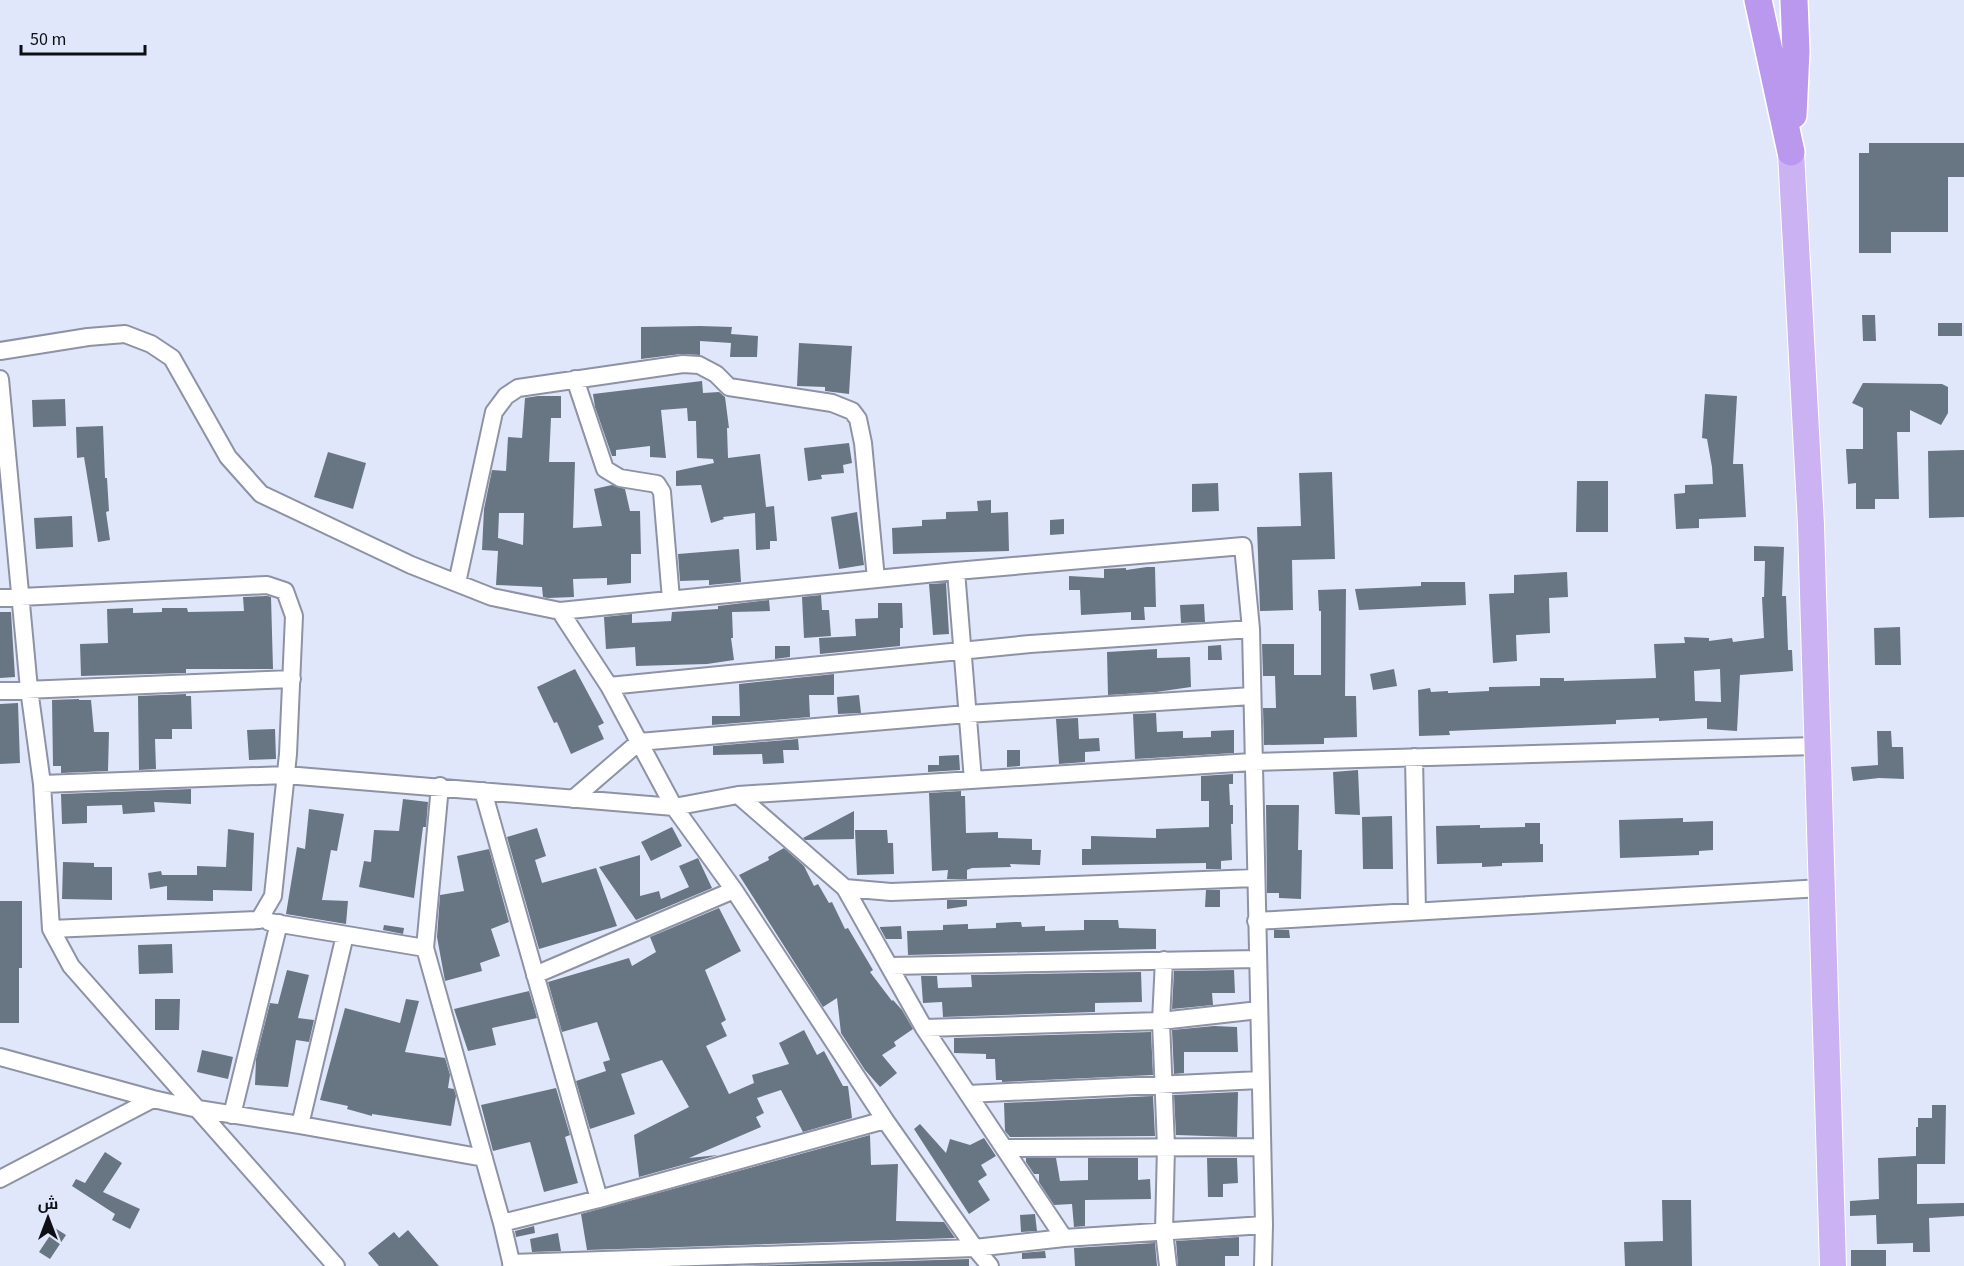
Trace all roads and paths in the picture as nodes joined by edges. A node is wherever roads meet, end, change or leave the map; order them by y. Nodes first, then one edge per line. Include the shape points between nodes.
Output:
1 (1758, 0) edge
2 (1794, 0) edge
3 (1791, 152) junction
4 (0, 351) edge
5 (0, 379) edge
6 (575, 379) junction
7 (956, 571) junction
8 (876, 579) junction
9 (457, 583) junction
10 (21, 597) junction
11 (0, 598) edge
12 (671, 599) junction
13 (560, 612) junction
14 (1251, 629) junction
15 (962, 650) junction
16 (292, 679) junction
17 (609, 686) junction
18 (29, 689) junction
19 (0, 691) edge
20 (1252, 696) junction
21 (967, 714) junction
22 (639, 742) junction
23 (1817, 746) junction
24 (1414, 757) junction
25 (1252, 762) junction
26 (286, 775) junction
27 (973, 780) junction
28 (42, 784) junction
29 (440, 786) junction
30 (483, 791) junction
31 (738, 795) junction
32 (573, 799) junction
33 (674, 807) junction
34 (1255, 878) junction
35 (845, 888) junction
36 (1822, 888) junction
37 (734, 890) junction
38 (1417, 912) junction
39 (259, 920) junction
40 (1256, 921) junction
41 (279, 923) junction
42 (51, 929) junction
43 (345, 934) junction
44 (425, 948) junction
45 (1257, 959) junction
46 (1164, 960) junction
47 (890, 966) junction
48 (535, 975) junction
49 (1259, 1010) junction
50 (1161, 1021) junction
51 (924, 1028) junction
52 (0, 1057) edge
53 (1260, 1080) junction
54 (1163, 1084) junction
55 (968, 1094) junction
56 (153, 1100) junction
57 (198, 1109) junction
58 (232, 1115) junction
59 (885, 1120) junction
60 (300, 1125) junction
61 (1262, 1146) junction
62 (1166, 1147) junction
63 (1004, 1148) junction
64 (484, 1158) junction
65 (0, 1179) edge
66 (599, 1199) junction
67 (502, 1223) junction
68 (1264, 1225) junction
69 (1164, 1231) junction
70 (1064, 1238) junction
71 (975, 1248) junction
72 (511, 1264) edge
73 (336, 1266) edge
74 (990, 1266) edge
75 (1168, 1266) edge
76 (1263, 1266) edge
77 (1833, 1266) edge

1 - 3 highway
2 - 3 highway via 1796,51
3 - 23 main road via 1811,525
4 - 9 street via 125,334 151,344 172,358 228,457 261,494
5 - 10 street
6 - 8 street via 699,365 729,387 832,403 852,411 858,419 863,444
6 - 9 street via 518,388 494,412
6 - 12 street via 605,469 620,478 657,484 662,492
7 - 8 street
7 - 14 street via 1243,546
7 - 15 street
8 - 12 street
9 - 13 street via 492,597
10 - 11 street
10 - 16 street via 267,585 285,591 294,616
10 - 18 street
12 - 13 street
13 - 17 street
14 - 15 street
14 - 20 street
15 - 17 street
15 - 21 street
16 - 18 street
16 - 26 street
17 - 22 street
18 - 19 street
18 - 28 street
20 - 21 street
20 - 25 street
21 - 22 street
21 - 27 street
22 - 32 street
22 - 33 street
23 - 24 street
23 - 36 main road
24 - 25 street
24 - 38 street
25 - 27 street
25 - 34 street
26 - 28 street
26 - 29 street
26 - 39 street via 273,896
27 - 31 street
28 - 42 street
29 - 30 street
29 - 44 street
30 - 32 street
30 - 48 street
31 - 33 street
31 - 35 street
32 - 33 street
33 - 37 street
34 - 35 street via 891,892
34 - 40 street
35 - 47 street
36 - 38 street
36 - 77 main road
37 - 48 street
37 - 59 street
38 - 40 street
39 - 41 street
39 - 42 street
40 - 45 street
41 - 43 street
41 - 58 street
42 - 57 street via 70,966
43 - 44 street
43 - 60 street
44 - 64 street
45 - 46 street
45 - 49 street
46 - 47 street
46 - 50 street
47 - 51 street
48 - 66 street
49 - 50 street
49 - 53 street
50 - 51 street
50 - 54 street
51 - 55 street
52 - 56 street
53 - 54 street
53 - 61 street
54 - 55 street
54 - 62 street
55 - 63 street
56 - 57 street
56 - 65 street
57 - 58 street
57 - 73 street
58 - 60 street
59 - 66 street
59 - 71 street
60 - 64 street
61 - 62 street
61 - 68 street
62 - 63 street
62 - 69 street
63 - 70 street
64 - 67 street
66 - 67 street
67 - 72 street
68 - 69 street
68 - 76 street
69 - 70 street
69 - 75 street
70 - 71 street
71 - 72 street
71 - 74 street

